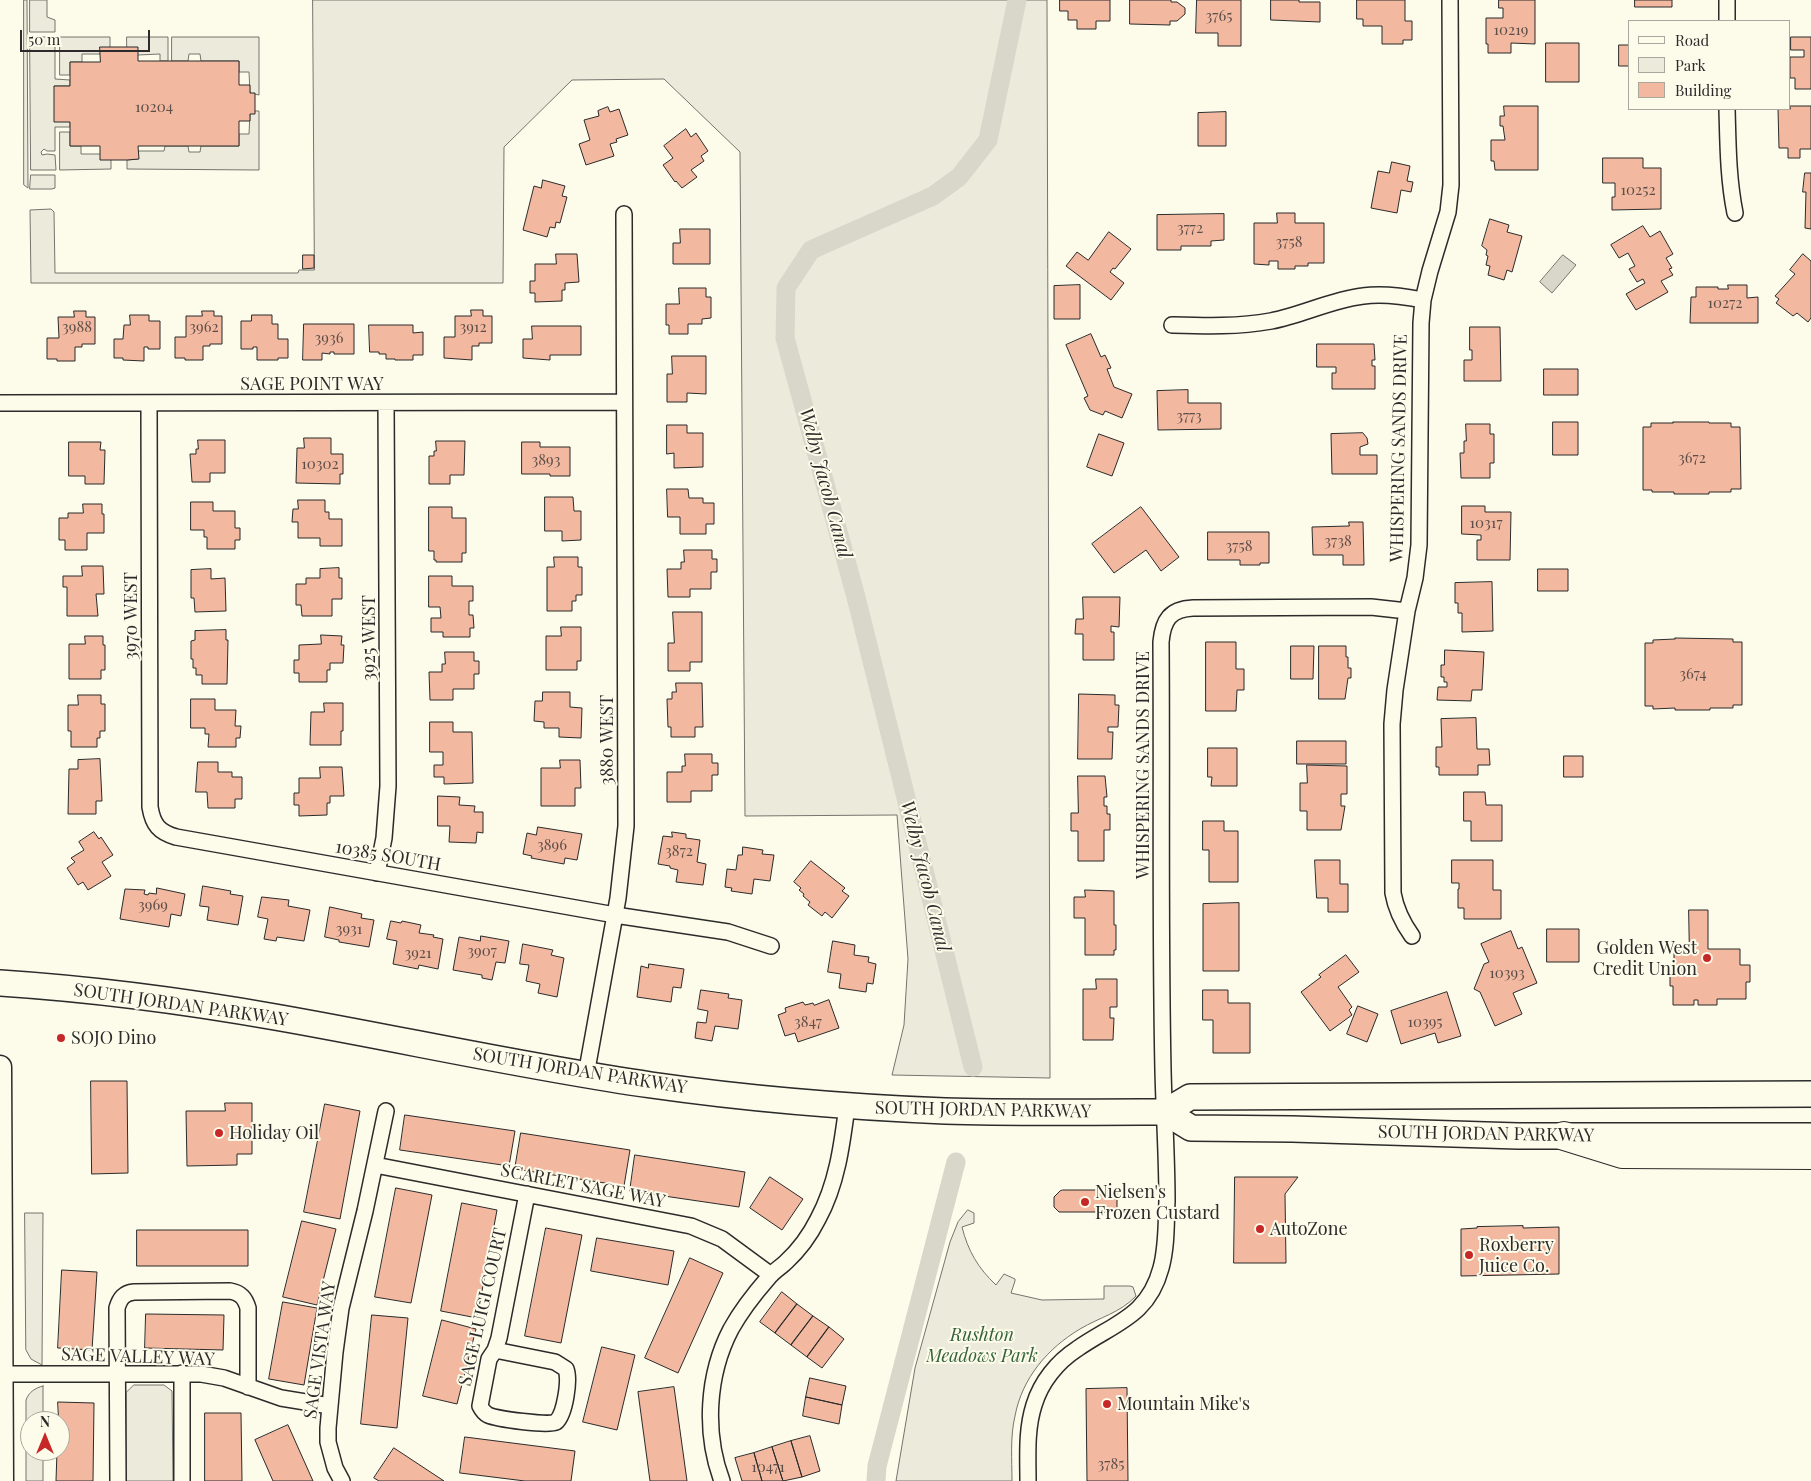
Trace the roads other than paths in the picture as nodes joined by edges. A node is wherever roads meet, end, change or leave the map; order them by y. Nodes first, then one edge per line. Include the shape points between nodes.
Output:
1 (1450, 0) edge
2 (1727, 0) edge
3 (1727, 20) edge
4 (1727, 110) edge
5 (1735, 213) dead end
6 (624, 214) dead end
7 (1423, 300) junction
8 (1172, 325) dead end
9 (624, 402) junction
10 (0, 403) edge
11 (149, 403) junction
12 (386, 403) junction
13 (1407, 611) junction
14 (157, 828) joint
15 (377, 873) junction
16 (615, 915) junction
17 (1412, 936) dead end
18 (771, 946) dead end
19 (0, 983) edge
20 (0, 1067) edge
21 (586, 1075) junction
22 (1811, 1094) edge
23 (847, 1106) junction
24 (386, 1111) dead end
25 (1165, 1112) junction
26 (1564, 1136) junction
27 (1811, 1136) edge
28 (1811, 1155) edge
29 (375, 1165) junction
30 (527, 1194) junction
31 (771, 1275) junction
32 (495, 1350) junction
33 (118, 1373) junction
34 (182, 1373) junction
35 (1, 1374) edge
36 (248, 1387) junction
37 (330, 1406) junction
38 (2, 1481) edge
39 (118, 1481) edge
40 (182, 1481) edge
41 (342, 1481) edge
42 (722, 1481) edge
43 (1028, 1481) edge

1 - 7 street, WHISPERING SANDS DRIVE via 1451,185 1448,212
2 - 3 street
4 - 5 street via 1730,186
6 - 9 street, 3880 WEST
7 - 8 street via 1387,294 1363,296 1270,321 1241,325
7 - 13 street, WHISPERING SANDS DRIVE via 1419,346 1419,545
9 - 12 street, SAGE POINT WAY
9 - 16 street, 3880 WEST via 626,826
10 - 11 street, SAGE POINT WAY
11 - 12 street, SAGE POINT WAY
11 - 14 street, 3970 WEST via 150,808
12 - 15 street, 3925 WEST via 388,786 384,838
13 - 17 street via 1392,724 1393,893 1402,923
13 - 25 street, WHISPERING SANDS DRIVE via 1372,607 1193,608 1177,610 1165,623 1161,637
14 - 15 street, 10385 SOUTH via 176,837
15 - 16 street, 10385 SOUTH
16 - 18 street, 10385 SOUTH via 728,932
16 - 21 street, 3880 WEST
19 - 21 main road, SOUTH JORDAN PARKWAY via 211,1006
20 - 35 main road
21 - 23 main road, SOUTH JORDAN PARKWAY via 716,1093
22 - 25 main road, SOUTH JORDAN PARKWAY via 1190,1097
23 - 25 main road, SOUTH JORDAN PARKWAY via 987,1112
23 - 31 street via 842,1147 827,1201 804,1241
24 - 29 street, SAGE VISTA WAY
25 - 26 main road, SOUTH JORDAN PARKWAY via 1191,1128
25 - 43 street, WHISPERING SANDS DRIVE via 1166,1238 1156,1284 1149,1298 1133,1314 1077,1348 1047,1378 1030,1417
26 - 27 main road, SOUTH JORDAN PARKWAY
26 - 28 highway via 1622,1154
29 - 30 street, SCARLET SAGE WAY
29 - 37 street, SAGE VISTA WAY via 341,1308
30 - 31 street, SCARLET SAGE WAY via 702,1230 732,1245
30 - 32 street, SAGE LUIGI COURT
31 - 42 street via 731,1329 715,1374 712,1441
32 - 32 street, SAGE LUIGI COURT via 555,1362 566,1369 568,1381 561,1414 556,1422 547,1424 510,1419 482,1411 480,1406 489,1359
33 - 34 street, SAGE VALLEY WAY
33 - 35 street, SAGE VALLEY WAY
33 - 36 street via 118,1308 122,1296 128,1293 230,1291 242,1296 248,1308
33 - 39 street
34 - 36 street, SAGE VALLEY WAY via 212,1376
34 - 40 street
35 - 38 main road
36 - 37 street, SAGE VALLEY WAY via 295,1401
37 - 41 street, SAGE VISTA WAY via 328,1442

